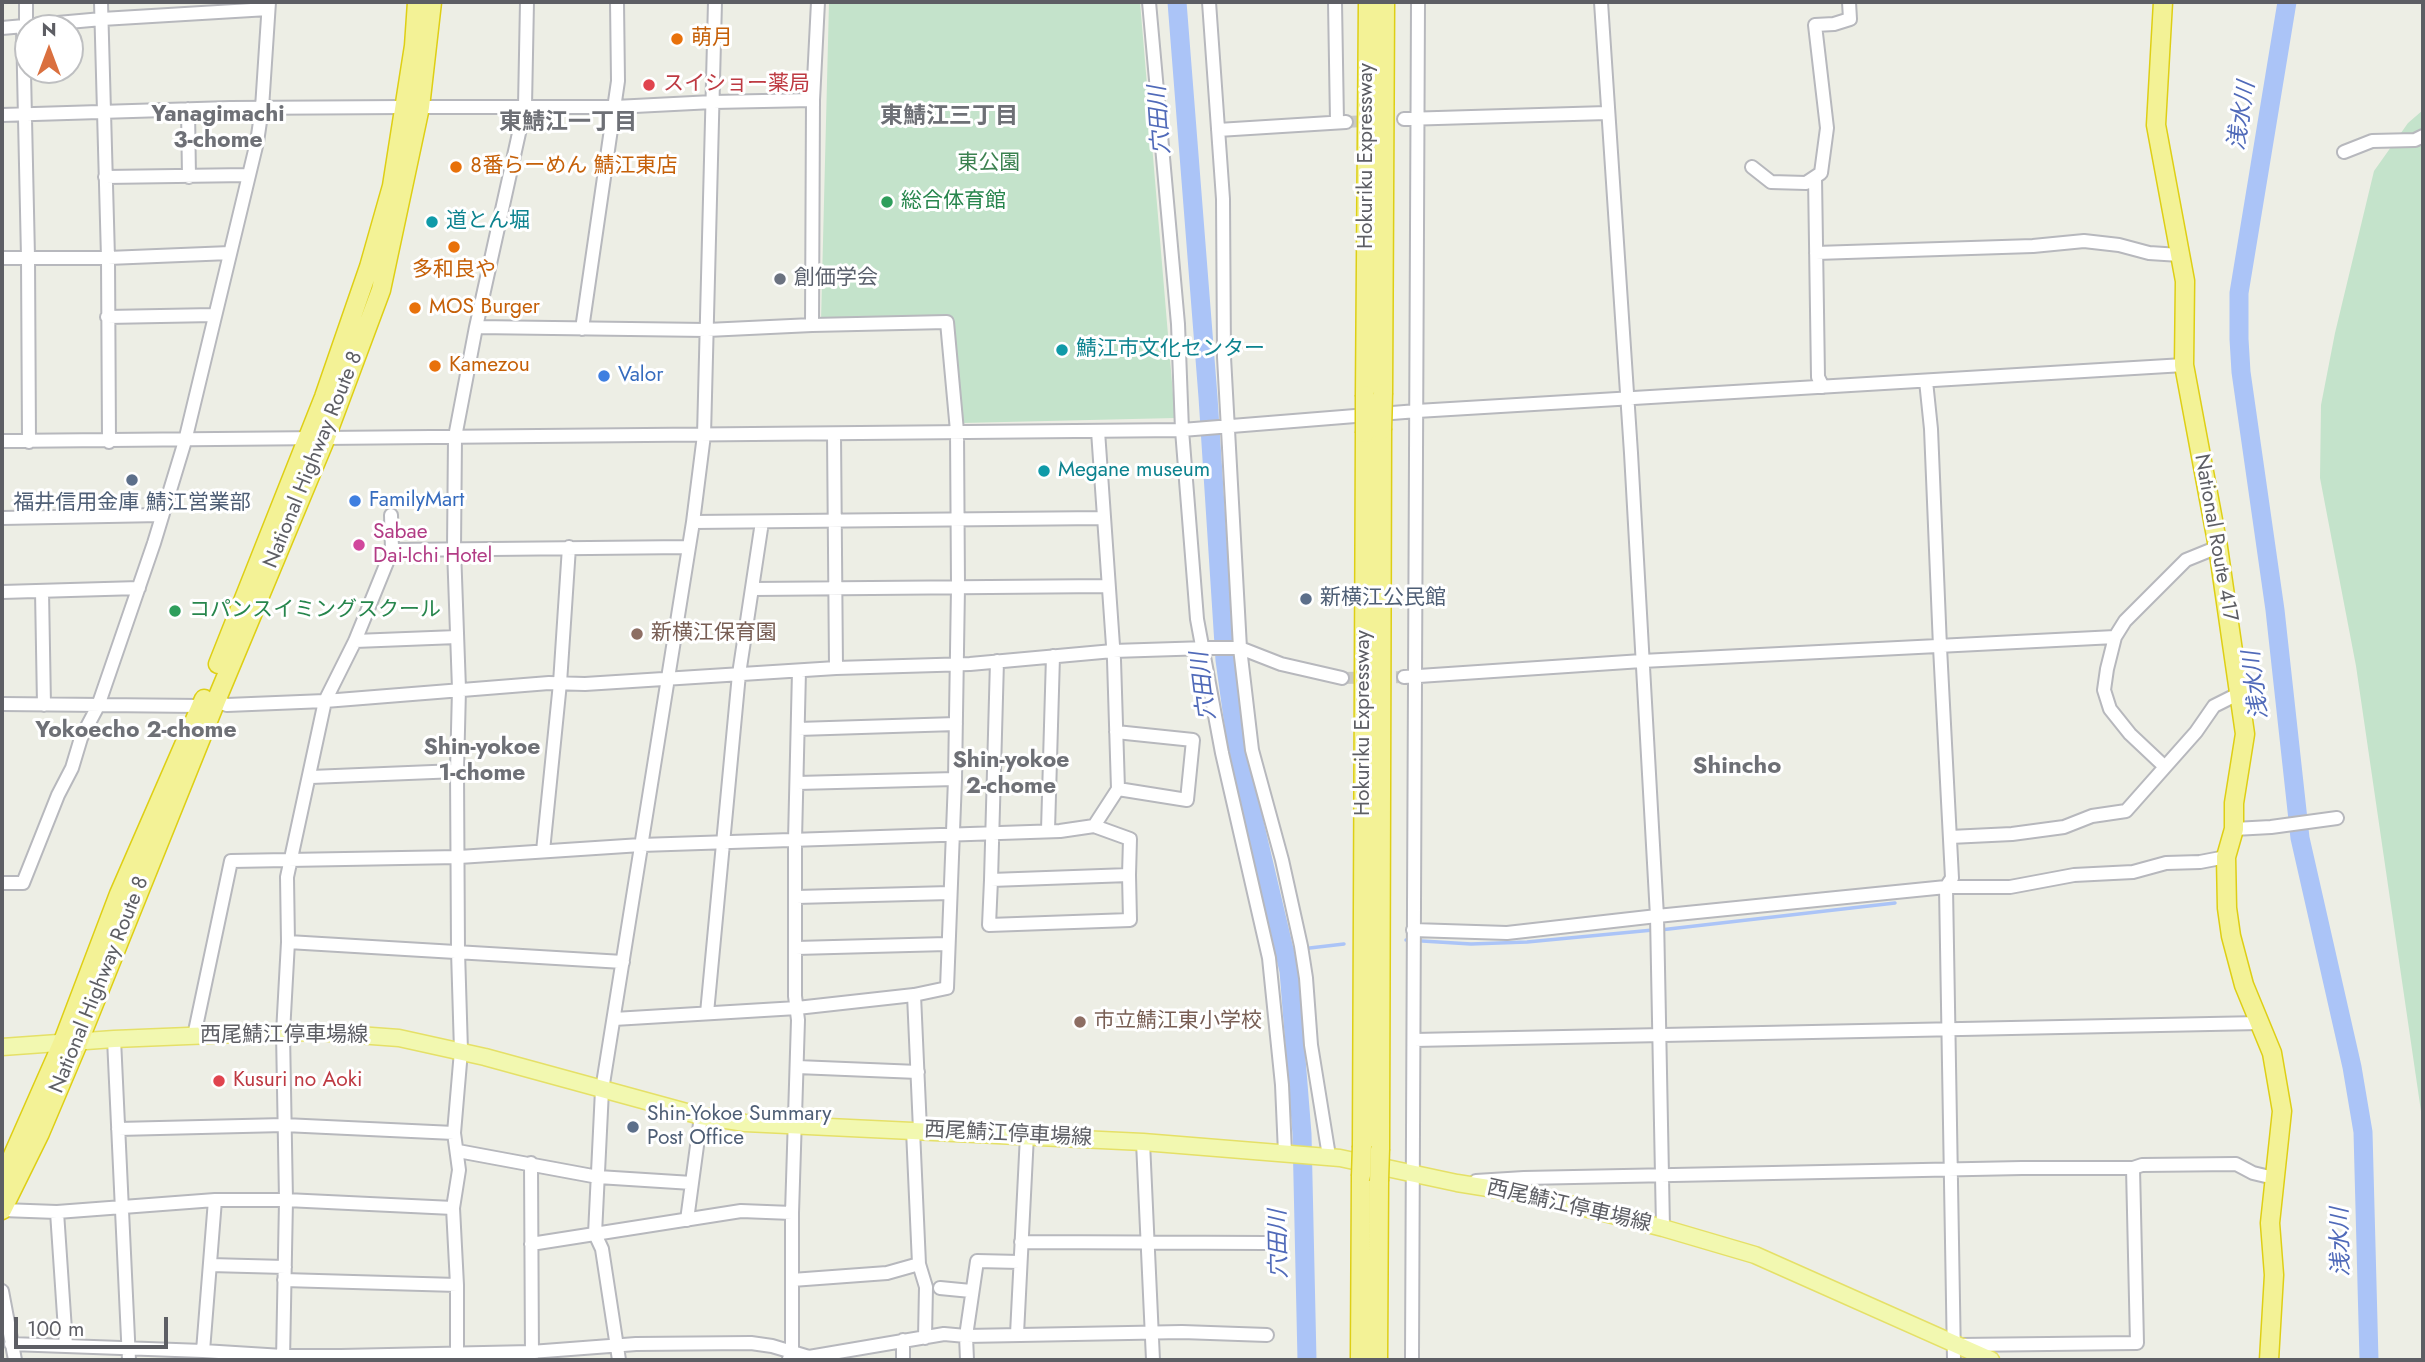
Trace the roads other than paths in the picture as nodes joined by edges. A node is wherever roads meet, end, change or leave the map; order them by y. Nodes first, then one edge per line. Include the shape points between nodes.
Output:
1 (102, 2) edge
2 (417, 2) edge
3 (432, 2) edge
4 (527, 2) edge
5 (617, 2) edge
6 (715, 2) edge
7 (818, 2) edge
8 (1149, 2) edge
9 (1209, 2) edge
10 (1335, 2) edge
11 (1368, 2) edge
12 (1385, 2) edge
13 (1418, 2) edge
14 (1601, 2) edge
15 (1849, 2) edge
16 (2163, 2) edge
17 (268, 5) edge
18 (102, 19) junction
19 (84, 21) edge
20 (25, 84) edge
21 (813, 100) junction
22 (713, 102) junction
23 (525, 106) junction
24 (412, 107) junction
25 (615, 107) junction
26 (262, 108) junction
27 (188, 109) junction
28 (105, 112) junction
29 (25, 113) junction
30 (1607, 113) junction
31 (2, 115) edge
32 (1418, 118) junction
33 (1404, 119) tunnel mouth
34 (1218, 130) junction
35 (2423, 136) edge
36 (2344, 152) dead end
37 (1752, 167) dead end
38 (247, 175) junction
39 (105, 177) junction
40 (189, 177) junction
41 (1815, 177) junction
42 (230, 253) junction
43 (1816, 253) junction
44 (2180, 255) junction
45 (28, 257) junction
46 (2, 258) edge
47 (108, 258) junction
48 (214, 315) junction
49 (107, 317) junction
50 (812, 325) junction
51 (476, 327) junction
52 (582, 329) junction
53 (707, 330) junction
54 (2184, 365) junction
55 (1926, 381) junction
56 (1823, 387) junction
57 (1374, 394) junction
58 (1626, 398) junction
59 (1417, 411) junction
60 (1229, 426) junction
61 (1182, 430) junction
62 (957, 431) junction
63 (1098, 431) junction
64 (834, 434) junction
65 (704, 435) junction
66 (455, 437) junction
67 (316, 440) junction
68 (2, 441) edge
69 (185, 441) junction
70 (29, 442) junction
71 (108, 442) junction
72 (161, 515) junction
73 (391, 515) dead end
74 (2, 518) edge
75 (1103, 518) junction
76 (958, 520) junction
77 (834, 521) junction
78 (693, 522) junction
79 (762, 522) junction
80 (569, 547) junction
81 (688, 547) junction
82 (2218, 547) junction
83 (454, 549) junction
84 (392, 550) junction
85 (1108, 586) junction
86 (834, 587) junction
87 (958, 587) junction
88 (139, 589) junction
89 (753, 589) junction
90 (42, 591) junction
91 (2, 592) edge
92 (457, 637) junction
93 (2115, 637) junction
94 (355, 641) junction
95 (1206, 648) junction
96 (1238, 648) junction
97 (1940, 648) junction
98 (1112, 651) junction
99 (1053, 656) junction
100 (1642, 661) junction
101 (997, 662) junction
102 (958, 663) junction
103 (836, 668) junction
104 (799, 671) junction
105 (738, 674) junction
106 (1410, 676) junction
107 (667, 678) junction
108 (1342, 678) tunnel mouth
109 (560, 683) junction
110 (459, 689) junction
111 (2240, 692) junction
112 (325, 701) junction
113 (2, 704) edge
114 (208, 704) junction
115 (44, 705) junction
116 (98, 706) junction
117 (956, 724) junction
118 (798, 729) junction
119 (1116, 732) junction
120 (2164, 766) junction
121 (457, 771) junction
122 (311, 777) junction
123 (955, 779) junction
124 (797, 783) junction
125 (1118, 789) junction
126 (2337, 818) dead end
127 (1094, 826) junction
128 (2234, 829) junction
129 (991, 831) junction
130 (1048, 831) junction
131 (951, 834) junction
132 (1950, 837) junction
133 (795, 840) junction
134 (722, 843) junction
135 (641, 845) junction
136 (543, 851) junction
137 (458, 857) junction
138 (2226, 857) junction
139 (291, 860) junction
140 (1129, 875) junction
141 (991, 880) junction
142 (2, 883) edge
143 (1946, 887) junction
144 (950, 893) junction
145 (796, 897) junction
146 (1657, 916) junction
147 (1413, 930) junction
148 (288, 942) junction
149 (947, 944) junction
150 (796, 948) junction
151 (458, 951) junction
152 (623, 962) junction
153 (914, 995) junction
154 (797, 1009) junction
155 (707, 1013) junction
156 (614, 1019) junction
157 (2260, 1023) junction
158 (1948, 1031) junction
159 (283, 1033) junction
160 (194, 1036) junction
161 (1659, 1037) junction
162 (114, 1038) junction
163 (1414, 1040) junction
164 (70, 1043) junction
165 (2, 1047) edge
166 (461, 1051) junction
167 (797, 1068) junction
168 (918, 1072) junction
169 (601, 1090) junction
170 (701, 1116) junction
171 (284, 1125) junction
172 (795, 1127) junction
173 (118, 1129) junction
174 (916, 1130) junction
175 (454, 1133) junction
176 (1027, 1135) junction
177 (1143, 1142) junction
178 (1371, 1148) junction
179 (458, 1151) junction
180 (1288, 1154) junction
181 (1323, 1156) junction
182 (531, 1164) junction
183 (2133, 1168) junction
184 (1950, 1170) junction
185 (1413, 1173) junction
186 (1661, 1175) junction
187 (598, 1177) junction
188 (2274, 1178) junction
189 (2, 1180) edge
190 (692, 1183) junction
191 (1457, 1183) junction
192 (215, 1200) junction
193 (286, 1200) junction
194 (453, 1208) junction
195 (121, 1209) junction
196 (2, 1210) edge
197 (57, 1212) junction
198 (792, 1213) junction
199 (687, 1220) junction
200 (1663, 1228) junction
201 (595, 1234) junction
202 (1021, 1242) junction
203 (1148, 1243) junction
204 (531, 1244) junction
205 (1266, 1244) dead end
206 (1020, 1262) junction
207 (919, 1264) junction
208 (210, 1265) junction
209 (284, 1273) junction
210 (792, 1280) junction
211 (457, 1285) junction
212 (940, 1288) dead end
213 (2, 1291) edge
214 (971, 1291) junction
215 (1017, 1334) junction
216 (1151, 1334) junction
217 (1267, 1335) dead end
218 (965, 1336) junction
219 (925, 1338) junction
220 (903, 1340) junction
221 (11, 1344) junction
222 (618, 1344) junction
223 (66, 1345) junction
224 (203, 1350) junction
225 (1953, 1352) edge
226 (128, 1354) edge
227 (531, 1356) edge
228 (456, 1357) edge
229 (790, 1357) edge
230 (283, 1358) edge
231 (15, 1360) edge
232 (619, 1360) edge
233 (903, 1360) edge
234 (967, 1360) edge
235 (1153, 1360) edge
236 (1360, 1360) edge
237 (1378, 1360) edge
238 (1412, 1360) edge
239 (1992, 1360) edge
240 (2269, 1360) edge

1 - 18 street
2 - 24 highway, National Highway Route 8
3 - 24 highway, National Highway Route 8
4 - 23 street
5 - 25 street
6 - 22 street
7 - 21 street
8 - 61 street via 1178,324
9 - 34 street
10 - 34 street via 1342,122
11 - 57 highway, Hokuriku Expressway
12 - 57 highway, Hokuriku Expressway
13 - 32 street
14 - 30 street
15 - 41 street via 1850,19 1815,24 1827,128 1821,173
16 - 44 highway, National Route 417 via 2156,125
17 - 18 street
17 - 26 street
18 - 19 street
18 - 28 street
20 - 29 street
21 - 22 street
21 - 50 street
22 - 25 street
22 - 53 street
23 - 24 street
23 - 25 street
23 - 51 street
24 - 26 street
24 - 67 highway, National Highway Route 8 via 381,290
25 - 52 street
26 - 27 street
26 - 38 street
27 - 28 street
27 - 40 street
28 - 29 street
28 - 39 street
29 - 31 street
29 - 45 street
30 - 32 street
30 - 58 street
32 - 33 street
32 - 59 street
34 - 60 street
35 - 36 street via 2372,141
37 - 41 street via 1771,182 1806,183
38 - 40 street
38 - 42 street
39 - 40 street
39 - 47 street
41 - 43 street
42 - 47 street
42 - 48 street
43 - 44 street via 2084,241
43 - 56 street via 1818,377
44 - 54 highway, National Route 417 via 2185,281
45 - 46 street
45 - 47 street
45 - 70 street
47 - 49 street
48 - 49 street
48 - 69 street
49 - 71 street
50 - 53 street
50 - 62 street via 947,322
51 - 52 street
51 - 66 street
52 - 53 street
53 - 65 street
54 - 55 street
54 - 82 highway, National Route 417
55 - 56 street
55 - 97 street
56 - 58 street
57 - 178 highway, Hokuriku Expressway, bridge
58 - 59 street
58 - 100 street
59 - 60 street
59 - 106 street
60 - 61 street
60 - 96 street
61 - 63 street
61 - 95 street via 1197,618
62 - 63 street
62 - 64 street
62 - 76 street
63 - 75 street
64 - 65 street
64 - 77 street
65 - 66 street
65 - 78 street
66 - 67 street
66 - 83 street
67 - 69 street
67 - 114 highway, National Highway Route 8
68 - 70 street
69 - 71 street
69 - 72 street
70 - 71 street
72 - 74 street
72 - 88 street
73 - 84 street
75 - 76 street
75 - 85 street
76 - 77 street
76 - 87 street
77 - 79 street
77 - 86 street
78 - 79 street
78 - 81 street
79 - 89 street
80 - 81 street
80 - 83 street
80 - 109 street
81 - 107 street
82 - 93 street via 2186,559
82 - 111 highway, National Route 417
83 - 84 street
83 - 92 street
84 - 94 street
85 - 87 street
85 - 98 street
86 - 87 street
86 - 89 street
86 - 103 street
87 - 102 street
88 - 90 street
88 - 116 street
89 - 105 street
90 - 91 street
90 - 115 street
92 - 94 street
92 - 110 street
93 - 97 street
93 - 120 street via 2104,690 2110,709
94 - 112 street
95 - 96 street
95 - 98 street
95 - 180 street via 1222,753 1269,958
96 - 108 street
96 - 181 street via 1252,750 1301,946
97 - 100 street
97 - 132 street
98 - 99 street
98 - 119 street
99 - 101 street
99 - 130 street
100 - 106 street
100 - 146 street
101 - 102 street
101 - 129 street
102 - 103 street
102 - 117 street
103 - 104 street
104 - 105 street
104 - 118 street
105 - 107 street
105 - 134 street
106 - 147 street
107 - 109 street
107 - 135 street
109 - 110 street
109 - 136 street
110 - 112 street
110 - 121 street
111 - 120 street via 2214,706
111 - 128 highway, National Route 417 via 2245,734
112 - 114 street
112 - 122 street
113 - 115 street
114 - 116 street
114 - 164 highway, National Highway Route 8
115 - 116 street
116 - 142 street via 23,883
117 - 118 street
117 - 123 street
118 - 124 street
119 - 125 street
119 - 125 street via 1193,740 1186,805
120 - 132 street via 2126,811 2092,816 2064,827
121 - 122 street
121 - 137 street
122 - 139 street
123 - 124 street
123 - 131 street
124 - 133 street
125 - 127 street
126 - 128 street
127 - 130 street
127 - 140 street via 1130,839
128 - 138 highway, National Route 417
129 - 130 street
129 - 131 street
129 - 141 street
131 - 133 street
131 - 144 street
132 - 143 street via 1952,877
133 - 134 street
133 - 145 street
134 - 135 street
134 - 155 street
135 - 136 street
135 - 152 street
136 - 137 street
137 - 139 street
137 - 151 street
138 - 143 street via 2010,887
138 - 157 highway, National Route 417 via 2231,936
139 - 148 street
139 - 160 street via 231,861
140 - 141 street
140 - 141 street via 1130,920 1105,921 989,925
143 - 146 street
143 - 158 street
144 - 145 street
144 - 149 street
145 - 150 street
146 - 147 street via 1507,933
146 - 161 street
147 - 163 street
148 - 151 street
148 - 159 street
149 - 150 street
149 - 153 street via 947,988
150 - 154 street
151 - 152 street
151 - 166 street
152 - 156 street
153 - 154 street
153 - 168 street
154 - 155 street
154 - 167 street
155 - 156 street
156 - 169 street
157 - 158 street
157 - 188 highway, National Route 417 via 2273,1053 2282,1111
158 - 161 street
158 - 184 street
159 - 160 main road, 西尾鯖江停車場線
159 - 166 main road, 西尾鯖江停車場線 via 399,1038
159 - 171 street
160 - 162 main road, 西尾鯖江停車場線
161 - 163 street
161 - 186 street
162 - 164 main road, 西尾鯖江停車場線
162 - 173 street
163 - 185 street
164 - 165 main road, 西尾鯖江停車場線
164 - 189 highway, National Highway Route 8
164 - 196 highway, National Highway Route 8 via 40,1133
166 - 169 main road, 西尾鯖江停車場線
166 - 175 street
167 - 168 street
167 - 172 street
168 - 174 street
169 - 170 main road, 西尾鯖江停車場線
169 - 187 street
170 - 172 main road, 西尾鯖江停車場線
170 - 190 street
171 - 173 street
171 - 175 street
171 - 193 street
172 - 174 main road, 西尾鯖江停車場線
172 - 198 street
173 - 195 street
174 - 176 main road, 西尾鯖江停車場線
174 - 207 street
175 - 179 street
176 - 177 main road, 西尾鯖江停車場線
176 - 202 street
177 - 180 main road, 西尾鯖江停車場線
177 - 203 street
178 - 236 highway, Hokuriku Expressway, bridge via 1362,1177
178 - 237 highway, Hokuriku Expressway, bridge via 1380,1181
179 - 182 street
179 - 194 street
180 - 181 main road, 西尾鯖江停車場線
181 - 185 main road, 西尾鯖江停車場線
182 - 187 street
182 - 204 street
183 - 184 street
183 - 188 street via 2236,1164
183 - 225 street via 2137,1343
184 - 186 street
184 - 225 street
185 - 191 main road, 西尾鯖江停車場線
185 - 238 street
186 - 191 street
186 - 200 street
187 - 190 street
187 - 201 street
188 - 240 highway, National Route 417
190 - 199 street
191 - 200 main road, 西尾鯖江停車場線 via 1538,1196
192 - 193 street
192 - 195 street
192 - 208 street
193 - 194 street
193 - 209 street
194 - 211 street
195 - 197 street
195 - 226 street
196 - 197 street
197 - 223 street
198 - 199 street via 741,1211
198 - 210 street
199 - 201 street
200 - 225 main road, 西尾鯖江停車場線 via 1755,1255
201 - 204 street
201 - 222 street
202 - 203 street
202 - 206 street
203 - 205 street
203 - 216 street
204 - 227 street
206 - 214 street via 977,1261
206 - 215 street
207 - 210 street via 887,1273
207 - 219 street via 926,1287
208 - 209 street
208 - 224 street
209 - 211 street
209 - 230 street
210 - 229 street
211 - 228 street
212 - 214 street
213 - 221 street
214 - 218 street
215 - 216 street
215 - 218 street
216 - 217 street
216 - 235 street
218 - 219 street
218 - 234 street
219 - 220 street
220 - 229 street
220 - 233 street
221 - 223 street
221 - 231 street
222 - 227 street
222 - 229 street via 751,1343 772,1346
222 - 232 street
223 - 226 street
224 - 226 street
224 - 230 street
225 - 239 main road, 西尾鯖江停車場線
227 - 228 street
228 - 230 street

